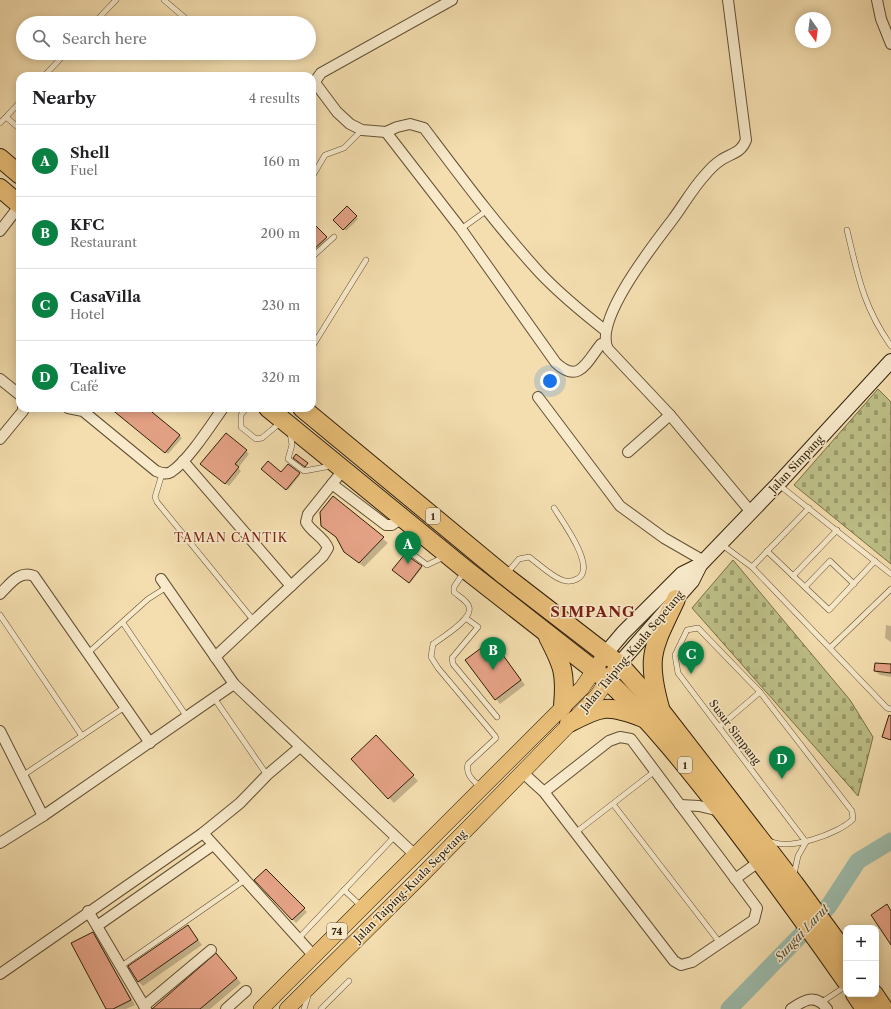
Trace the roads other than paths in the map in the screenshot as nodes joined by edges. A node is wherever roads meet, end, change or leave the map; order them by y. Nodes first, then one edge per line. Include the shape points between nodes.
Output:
1 (116, 0) edge
2 (164, 0) edge
3 (452, 0) edge
4 (728, 0) edge
5 (877, 0) edge
6 (101, 16) edge
7 (183, 16) edge
8 (891, 44) edge
9 (59, 60) edge
10 (48, 72) edge
11 (316, 80) edge
12 (316, 86) edge
13 (16, 106) edge
14 (6, 117) junction
15 (0, 123) edge
16 (16, 126) edge
17 (362, 130) junction
18 (386, 132) junction
19 (0, 158) edge
20 (316, 170) edge
21 (16, 172) edge
22 (0, 188) edge
23 (16, 202) edge
24 (16, 210) edge
25 (486, 211) junction
26 (460, 229) junction
27 (847, 230) dead end
28 (0, 231) edge
29 (334, 237) dead end
30 (316, 253) edge
31 (366, 260) dead end
32 (606, 331) junction
33 (316, 341) edge
34 (605, 343) junction
35 (891, 346) edge
36 (891, 361) edge
37 (0, 379) edge
38 (16, 392) edge
39 (538, 397) dead end
40 (22, 412) edge
41 (84, 412) edge
42 (220, 412) edge
43 (243, 412) edge
44 (273, 412) edge
45 (307, 412) edge
46 (670, 415) junction
47 (286, 423) junction
48 (0, 439) edge
49 (628, 452) dead end
50 (183, 461) junction
51 (341, 467) junction
52 (162, 474) junction
53 (332, 484) junction
54 (778, 484) junction
55 (554, 508) dead end
56 (809, 508) junction
57 (751, 512) junction
58 (404, 519) junction
59 (837, 530) junction
60 (721, 544) junction
61 (768, 551) junction
62 (876, 561) junction
63 (702, 563) junction
64 (752, 567) junction
65 (465, 570) junction
66 (891, 574) edge
67 (505, 576) junction
68 (793, 576) junction
69 (161, 579) dead end
70 (854, 584) junction
71 (291, 586) junction
72 (167, 587) junction
73 (805, 587) junction
74 (891, 589) edge
75 (0, 594) edge
76 (676, 599) junction
77 (0, 615) edge
78 (467, 619) junction
79 (254, 622) junction
80 (123, 623) junction
81 (545, 632) junction
82 (830, 648) junction
83 (88, 653) junction
84 (215, 657) junction
85 (613, 659) junction
86 (601, 676) junction
87 (234, 684) junction
88 (760, 692) junction
89 (214, 698) junction
90 (563, 706) junction
91 (126, 707) junction
92 (891, 709) edge
93 (654, 716) junction
94 (187, 717) junction
95 (497, 717) dead end
96 (569, 723) junction
97 (719, 726) junction
98 (0, 731) edge
99 (82, 736) junction
100 (150, 743) junction
101 (300, 747) junction
102 (522, 772) junction
103 (655, 772) junction
104 (267, 775) junction
105 (22, 776) junction
106 (481, 788) junction
107 (544, 792) junction
108 (613, 804) junction
109 (680, 805) junction
110 (722, 812) junction
111 (43, 816) junction
112 (575, 832) junction
113 (203, 833) junction
114 (756, 833) junction
115 (394, 836) junction
116 (806, 842) junction
117 (0, 843) edge
118 (213, 845) junction
119 (414, 854) junction
120 (760, 861) junction
121 (735, 879) junction
122 (245, 880) junction
123 (344, 890) junction
124 (796, 893) junction
125 (362, 906) junction
126 (88, 911) junction
127 (97, 926) junction
128 (825, 938) junction
129 (298, 939) junction
130 (720, 943) junction
131 (211, 950) dead end
132 (843, 952) edge
133 (313, 955) junction
134 (120, 967) junction
135 (0, 974) edge
136 (843, 975) edge
137 (317, 979) junction
138 (349, 981) dead end
139 (843, 989) edge
140 (246, 991) dead end
141 (857, 997) edge
142 (876, 997) edge
143 (824, 1005) edge
144 (145, 1008) edge
145 (226, 1009) edge
146 (261, 1009) edge
147 (287, 1009) edge
148 (304, 1009) edge
149 (321, 1009) edge
150 (791, 1009) edge
151 (865, 1009) edge
152 (884, 1009) edge

1 - 6 lane
2 - 7 lane
3 - 11 street via 321,73
4 - 32 street via 746,140 739,152 714,166 691,194 635,271 621,295
5 - 8 street
9 - 10 lane
12 - 17 street via 337,112 350,124
13 - 14 lane
14 - 15 lane
14 - 16 lane
17 - 18 street
17 - 20 lane via 344,148 325,155
18 - 25 street via 410,124 424,128
18 - 26 street
19 - 21 highway
22 - 23 highway
24 - 28 street
25 - 26 lane
25 - 32 street via 540,273
26 - 34 street via 563,369 572,373 578,371 601,344
27 - 35 lane via 862,292 876,324
29 - 30 lane
31 - 33 lane
32 - 34 street
34 - 46 street
36 - 54 main road, Jalan Simpang / 74
37 - 38 street
39 - 63 street via 620,506
40 - 48 street
41 - 52 street
42 - 50 street
43 - 47 lane via 241,427 256,439
44 - 47 highway, 1
45 - 67 highway, 1
46 - 49 street
46 - 57 street
47 - 51 highway, 1
47 - 51 lane via 292,445 288,460 304,471
50 - 52 street via 170,472
50 - 71 street
51 - 53 street
51 - 58 highway, 1
52 - 79 lane via 155,497 157,502
53 - 58 street via 386,525
53 - 71 street via 308,514 306,522 310,529 326,542 328,548
54 - 56 lane
54 - 57 main road, Jalan Simpang / 74
55 - 67 lane via 579,550 584,570 580,577 572,581 563,581 529,557 519,559
56 - 59 lane
56 - 61 lane
57 - 60 main road, Jalan Simpang / 74
58 - 65 highway, 1
59 - 62 lane
59 - 68 lane
60 - 63 main road, Jalan Simpang / 74
60 - 64 lane
61 - 64 lane
61 - 68 lane
62 - 66 lane
62 - 70 lane
63 - 76 main road, Jalan Taiping-Kuala Sepetang / 74 via 692,581
63 - 85 main road, Jalan Taiping-Kuala Sepetang / 74 via 682,574 623,633
64 - 82 lane
65 - 78 lane via 454,587 454,592 469,605
65 - 81 highway, 1
67 - 85 highway, 1
68 - 73 lane
69 - 72 street
70 - 73 lane via 830,561
70 - 73 lane via 829,610
71 - 79 street
72 - 80 lane via 148,599
72 - 84 street
74 - 82 lane
75 - 83 street via 21,574 34,576
76 - 85 main road, Jalan Taiping-Kuala Sepetang / 74
76 - 93 highway via 652,652
77 - 99 lane
78 - 95 lane via 478,627 452,658 453,664
78 - 106 lane via 434,644 431,657 496,738 468,764 466,769
79 - 84 street
80 - 83 lane
80 - 94 lane
81 - 86 highway, 1
81 - 90 highway via 563,669
82 - 92 lane via 887,708
83 - 91 street
84 - 87 street
85 - 86 main road, Jalan Taiping-Kuala Sepetang / 74
85 - 93 highway, 1
86 - 90 main road, Jalan Taiping-Kuala Sepetang / 74 via 582,688
86 - 93 highway, 1
86 - 96 main road, Jalan Taiping-Kuala Sepetang / 74 via 596,697
87 - 89 street
87 - 101 street
88 - 97 lane
88 - 97 lane, Susur Simpang via 698,628 687,630 675,655 678,673
88 - 116 lane via 852,811 853,819 846,826
89 - 94 street
89 - 104 lane
90 - 106 main road, Jalan Taiping-Kuala Sepetang / 74
91 - 99 lane
91 - 100 street
93 - 96 highway via 618,708 603,708
93 - 110 highway, 1
93 - 114 highway, 1
94 - 100 street
96 - 102 main road, Jalan Taiping-Kuala Sepetang / 74
97 - 116 lane, Susur Simpang
98 - 105 street
99 - 105 lane
100 - 111 street
101 - 104 street
101 - 115 street
102 - 107 street
102 - 137 main road, Jalan Taiping-Kuala Sepetang / 74
103 - 107 street via 631,739 620,737 609,741
103 - 108 lane
103 - 109 street
104 - 113 street via 240,803
105 - 111 street
106 - 119 main road, Jalan Taiping-Kuala Sepetang / 74
107 - 112 street
108 - 112 lane
108 - 130 lane
109 - 110 street via 700,806
109 - 121 street
110 - 120 highway, 1
111 - 117 street
112 - 130 street via 674,961 682,965 692,962
113 - 118 street
113 - 126 street
114 - 116 lane via 776,843
114 - 124 highway, 1
115 - 119 street
115 - 123 lane
116 - 124 lane via 794,867
118 - 122 street
118 - 127 street
119 - 125 main road, Jalan Taiping-Kuala Sepetang / 74
120 - 121 street
120 - 124 highway, 1
121 - 130 street via 757,908 756,915 754,920
122 - 129 street
122 - 134 lane
123 - 125 lane
123 - 129 lane
124 - 128 highway, 1
125 - 133 main road, Jalan Taiping-Kuala Sepetang / 74
126 - 127 street
126 - 135 street
127 - 134 street
128 - 132 highway, 1
128 - 136 highway, 1
129 - 133 street
131 - 144 street
133 - 146 main road, Jalan Taiping-Kuala Sepetang / 74
134 - 144 street
137 - 147 main road, Jalan Taiping-Kuala Sepetang / 74
137 - 148 lane
138 - 149 lane
139 - 143 lane
140 - 145 street
141 - 151 highway
142 - 152 highway
143 - 150 street via 812,999

